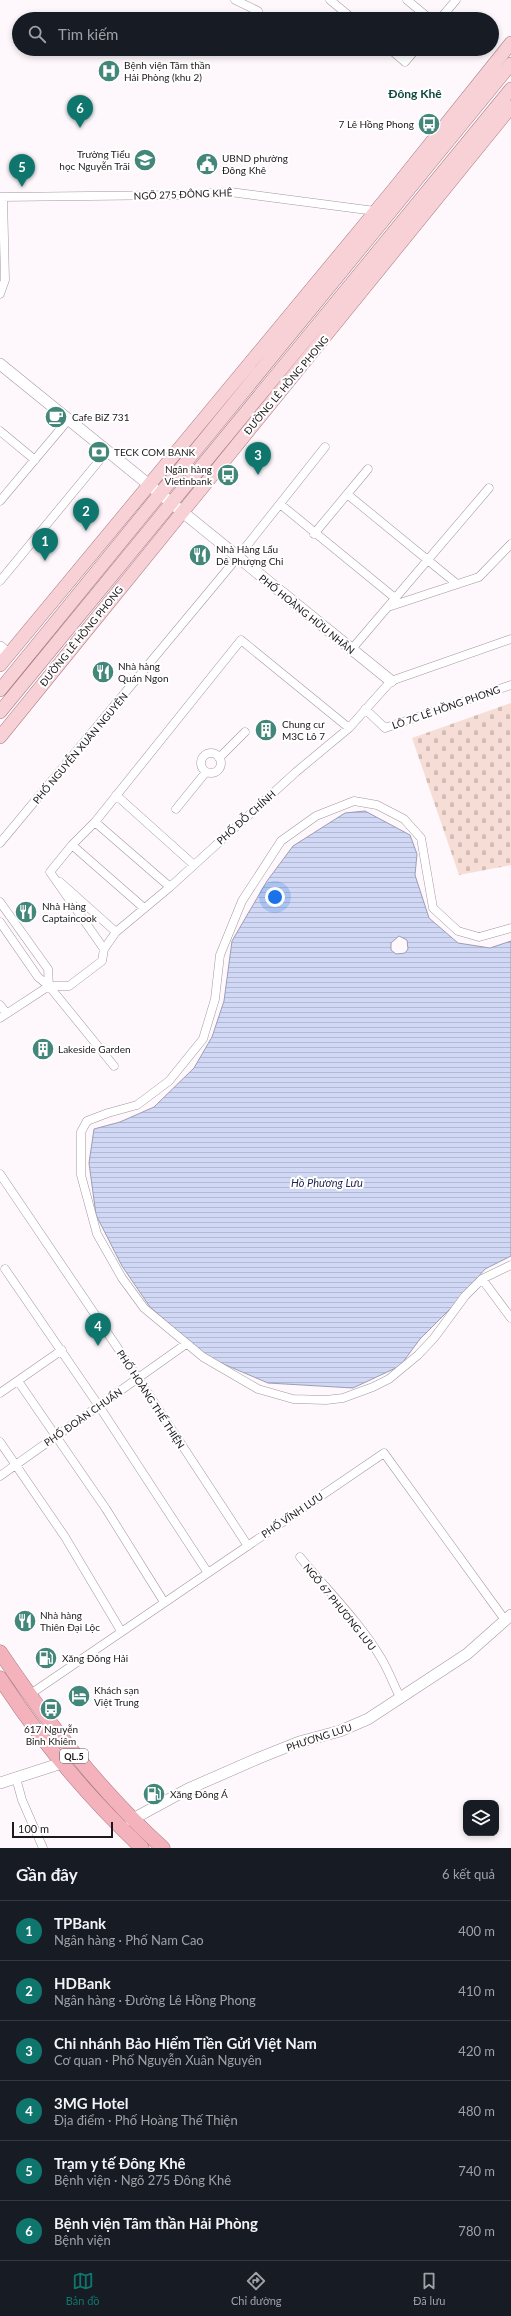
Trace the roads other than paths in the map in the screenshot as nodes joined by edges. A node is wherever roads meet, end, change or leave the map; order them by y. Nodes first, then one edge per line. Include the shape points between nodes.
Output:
1 (235, 0) edge
2 (330, 0) edge
3 (407, 0) edge
4 (456, 0) edge
5 (258, 11) dead end
6 (345, 12) edge
7 (422, 12) edge
8 (446, 12) edge
9 (511, 43) edge
10 (398, 56) edge
11 (410, 56) edge
12 (511, 64) edge
13 (511, 89) edge
14 (511, 107) edge
15 (2, 197) edge
16 (375, 211) junction
17 (384, 220) junction
18 (0, 294) edge
19 (0, 364) edge
20 (69, 419) junction
21 (0, 432) edge
22 (325, 447) dead end
23 (108, 450) junction
24 (35, 460) junction
25 (368, 469) dead end
26 (148, 484) junction
27 (489, 488) dead end
28 (159, 494) junction
29 (347, 494) junction
30 (1, 497) edge
31 (170, 502) junction
32 (280, 504) junction
33 (182, 512) junction
34 (314, 534) junction
35 (511, 544) edge
36 (237, 558) junction
37 (429, 560) junction
38 (0, 581) edge
39 (457, 584) junction
40 (395, 598) junction
41 (388, 608) junction
42 (511, 639) edge
43 (351, 650) junction
44 (4, 651) edge
45 (0, 665) edge
46 (391, 681) junction
47 (511, 685) edge
48 (0, 690) edge
49 (365, 709) junction
50 (0, 712) edge
51 (350, 728) junction
52 (246, 732) dead end
53 (0, 737) edge
54 (219, 758) junction
55 (206, 772) junction
56 (116, 795) junction
57 (176, 808) dead end
58 (94, 822) junction
59 (0, 844) edge
60 (72, 846) junction
61 (194, 865) junction
62 (50, 872) junction
63 (170, 887) junction
64 (0, 902) edge
65 (144, 908) junction
66 (0, 922) edge
67 (511, 928) edge
68 (116, 932) junction
69 (104, 949) junction
70 (49, 986) junction
71 (0, 1005) edge
72 (3, 1015) edge
73 (114, 1066) dead end
74 (0, 1174) edge
75 (511, 1265) edge
76 (5, 1269) dead end
77 (482, 1279) junction
78 (511, 1318) edge
79 (186, 1344) junction
80 (62, 1350) junction
81 (138, 1378) junction
82 (18, 1381) junction
83 (0, 1393) edge
84 (99, 1406) junction
85 (55, 1437) junction
86 (0, 1442) edge
87 (15, 1465) junction
88 (0, 1476) edge
89 (248, 1546) junction
90 (300, 1557) dead end
91 (208, 1573) junction
92 (164, 1602) junction
93 (508, 1618) edge
94 (122, 1632) junction
95 (0, 1652) edge
96 (0, 1678) edge
97 (29, 1695) junction
98 (401, 1699) junction
99 (62, 1763) junction
100 (16, 1778) junction
101 (0, 1783) edge
102 (131, 1820) junction
103 (43, 1848) edge
104 (142, 1848) edge
105 (162, 1848) edge

1 - 5 street
2 - 6 street
3 - 7 street
4 - 8 street
9 - 16 main road
10 - 11 street via 405,62
12 - 17 main road
13 - 31 main road, ĐƯỜNG LÊ HỒNG PHONG
14 - 33 main road, ĐƯỜNG LÊ HỒNG PHONG
15 - 16 street, NGÕ 275 ĐÔNG KHÊ via 230,192
15 - 18 street via 5,280
16 - 17 street
16 - 26 main road
17 - 28 main road
19 - 20 street, PHỐ HOÀNG HỮU NHÂN
20 - 23 street, PHỐ HOÀNG HỮU NHÂN
20 - 24 street
21 - 24 street
22 - 32 street, PHỐ NGUYỄN XUÂN NGUYÊN
23 - 26 street, PHỐ HOÀNG HỮU NHÂN
23 - 38 street
24 - 30 street
25 - 29 street
26 - 28 street, PHỐ HOÀNG HỮU NHÂN
26 - 44 main road
27 - 37 street
28 - 31 street, PHỐ HOÀNG HỮU NHÂN
28 - 48 main road
29 - 34 street
29 - 37 street
31 - 33 street, PHỐ HOÀNG HỮU NHÂN
31 - 50 main road, ĐƯỜNG LÊ HỒNG PHONG
32 - 34 street
32 - 36 street, PHỐ NGUYỄN XUÂN NGUYÊN
33 - 36 street, PHỐ HOÀNG HỮU NHÂN
33 - 53 main road, ĐƯỜNG LÊ HỒNG PHONG
34 - 40 street
35 - 39 street via 479,577
36 - 43 street, PHỐ HOÀNG HỮU NHÂN
36 - 59 street, PHỐ NGUYỄN XUÂN NGUYÊN
37 - 39 street
37 - 40 street
39 - 41 street
40 - 41 street
41 - 43 street
42 - 46 street, PHỐ ĐỖ CHÍNH
43 - 46 street, PHỐ HOÀNG HỮU NHÂN
44 - 45 main road
46 - 49 street, PHỐ ĐỖ CHÍNH
47 - 49 street, LÔ 7C LÊ HỒNG PHONG via 385,728
49 - 51 street, PHỐ ĐỖ CHÍNH
51 - 56 street via 241,640
51 - 61 street, PHỐ ĐỖ CHÍNH via 296,772
52 - 54 street
54 - 55 street via 218,770
54 - 55 street via 214,754 205,755 201,764
55 - 57 street
56 - 58 street
56 - 61 street
58 - 60 street
58 - 63 street
60 - 62 street
60 - 65 street
61 - 63 street, PHỐ ĐỖ CHÍNH
62 - 68 street
62 - 69 street
63 - 65 street, PHỐ ĐỖ CHÍNH
64 - 70 street via 48,969
65 - 68 street, PHỐ ĐỖ CHÍNH
66 - 70 street via 38,977
67 - 79 street via 479,937 458,931 448,922 434,908 422,838 404,819 377,805 354,801 316,816 281,841 242,901 220,955 215,999 203,1038 169,1081 150,1096 137,1105 87,1121 81,1132 81,1175 97,1234 122,1278 144,1308
68 - 69 street, PHỐ ĐỖ CHÍNH
69 - 70 street, PHỐ ĐỖ CHÍNH via 102,961 69,986
70 - 72 street
70 - 73 street
71 - 72 street
74 - 81 street, PHỐ HOÀNG THẾ THIỆN
75 - 77 street
76 - 80 street
77 - 78 street
77 - 79 street via 465,1296 418,1355 389,1378 343,1398 311,1400 277,1396 258,1389 202,1357
79 - 81 street, PHỐ ĐOÀN CHUẨN
80 - 82 street
80 - 84 street
81 - 84 street, PHỐ ĐOÀN CHUẨN
81 - 89 street, PHỐ HOÀNG THẾ THIỆN
82 - 83 street
82 - 85 street
84 - 85 street, PHỐ ĐOÀN CHUẨN
84 - 91 street
85 - 87 street, PHỐ ĐOÀN CHUẨN
85 - 92 street via 106,1509
86 - 87 street
87 - 88 street, PHỐ ĐOÀN CHUẨN
87 - 94 street via 65,1537
89 - 91 street, PHỐ VĨNH LƯU
89 - 93 street, PHỐ VĨNH LƯU via 384,1453
90 - 98 street, NGÕ 67 PHƯƠNG LƯU via 381,1658
91 - 92 street, PHỐ VĨNH LƯU
92 - 94 street, PHỐ VĨNH LƯU
93 - 98 street, PHƯƠNG LƯU via 467,1654
94 - 97 street, PHỐ VĨNH LƯU
95 - 97 highway, QL.5
96 - 99 highway, QL.5 via 28,1721
97 - 102 highway, QL.5 via 73,1755
98 - 102 street, PHƯƠNG LƯU via 368,1719 340,1731 299,1742 188,1789
99 - 100 street
99 - 104 highway, QL.5
100 - 101 street
100 - 103 street via 22,1800
102 - 105 highway, QL.5

